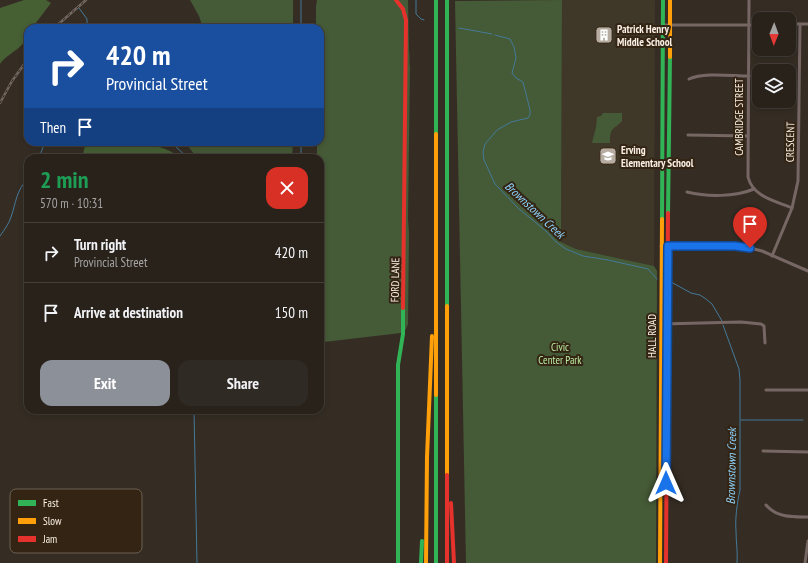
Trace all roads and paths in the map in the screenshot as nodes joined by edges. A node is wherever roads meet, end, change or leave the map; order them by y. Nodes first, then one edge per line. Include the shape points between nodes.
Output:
1 (396, 0) edge
2 (436, 0) edge
3 (447, 0) edge
4 (663, 0) edge
5 (670, 0) edge
6 (749, 0) edge
7 (796, 24) edge
8 (800, 24) junction
9 (808, 24) edge
10 (663, 25) junction
11 (669, 25) junction
12 (749, 25) junction
13 (749, 76) junction
14 (689, 79) dead end
15 (662, 109) junction
16 (669, 109) junction
17 (688, 135) dead end
18 (748, 136) junction
19 (754, 189) junction
20 (686, 192) dead end
21 (792, 208) junction
22 (661, 246) junction
23 (668, 246) junction
24 (772, 256) junction
25 (808, 271) edge
26 (435, 324) junction
27 (661, 324) junction
28 (667, 324) junction
29 (765, 343) dead end
30 (766, 390) dead end
31 (808, 390) edge
32 (763, 450) dead end
33 (808, 452) edge
34 (448, 488) junction
35 (660, 498) junction
36 (666, 498) junction
37 (766, 505) dead end
38 (426, 517) junction
39 (808, 517) edge
40 (808, 541) edge
41 (398, 563) edge
42 (421, 563) edge
43 (426, 563) edge
44 (436, 563) edge
45 (447, 563) edge
46 (454, 563) edge
47 (660, 563) edge
48 (666, 563) edge
49 (805, 563) edge

1 - 41 main road, FORD LANE via 403,9 406,20 403,334 398,365
2 - 26 main road
3 - 34 main road
4 - 10 main road, HALL ROAD
5 - 11 main road, HALL ROAD
6 - 12 street, CAMBRIDGE STREET
7 - 8 street
8 - 9 street
8 - 21 street, CRESCENT via 799,172
10 - 11 street
10 - 15 main road, HALL ROAD
11 - 12 street
11 - 16 main road, HALL ROAD
12 - 13 street, CAMBRIDGE STREET
13 - 14 street via 694,76
13 - 18 street, CAMBRIDGE STREET
15 - 16 main road
15 - 22 main road, HALL ROAD
16 - 23 main road, HALL ROAD
17 - 18 street
18 - 19 street, CAMBRIDGE STREET via 748,176
19 - 20 street via 730,195
19 - 21 street
21 - 24 street, CRESCENT
22 - 23 street
22 - 27 main road, HALL ROAD
23 - 24 street via 742,247
23 - 28 main road, HALL ROAD
24 - 25 street
26 - 38 main road via 431,345
26 - 44 main road
27 - 28 street
27 - 35 main road, HALL ROAD
28 - 29 street via 761,324 764,326
28 - 36 main road, HALL ROAD
30 - 31 street
32 - 33 street
34 - 45 main road
34 - 46 main road via 451,500
35 - 36 main road
35 - 47 main road, HALL ROAD
36 - 48 main road, HALL ROAD
37 - 39 street via 783,516
38 - 42 main road via 423,525
38 - 43 main road
40 - 49 street

